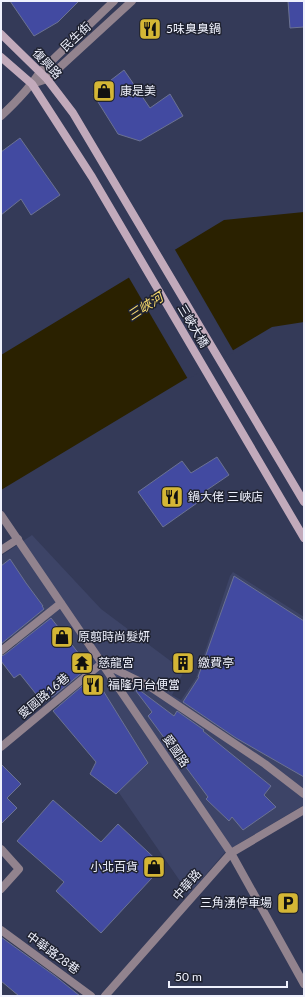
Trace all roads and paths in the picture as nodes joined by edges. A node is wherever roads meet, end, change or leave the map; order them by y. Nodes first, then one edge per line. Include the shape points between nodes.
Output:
1 (114, 1) edge
2 (132, 1) edge
3 (1, 34) edge
4 (1, 57) edge
5 (40, 72) junction
6 (47, 80) junction
7 (32, 84) junction
8 (73, 114) joint
9 (1, 116) edge
10 (59, 127) joint
11 (304, 502) edge
12 (1, 515) edge
13 (304, 538) edge
14 (18, 539) junction
15 (1, 550) edge
16 (61, 603) junction
17 (1, 651) edge
18 (102, 663) junction
19 (1, 747) edge
20 (304, 794) edge
21 (304, 810) edge
22 (1, 850) edge
23 (231, 853) junction
24 (1, 889) edge
25 (1, 930) edge
26 (304, 984) edge
27 (91, 996) edge
28 (105, 996) edge

1 - 5 street, 民生街
2 - 6 street, 民生街
3 - 5 main road, 復興路
4 - 7 main road, 復興路
5 - 6 main road, 復興路
5 - 7 street, 民生街
6 - 7 street, 民生街
6 - 8 main road, 復興路
7 - 9 street, 民生街
7 - 10 main road, 復興路
8 - 11 main road, 三峽大橋
10 - 13 main road, 三峽大橋 via 92,177
12 - 14 street, 愛國路
14 - 15 street
14 - 16 street, 愛國路
16 - 17 street
16 - 18 street, 愛國路
18 - 19 street, 愛國路16巷
18 - 20 street via 149,686 265,764
18 - 23 street, 愛國路
21 - 23 street, 中華路
22 - 24 street via 19,869
23 - 26 street, 愛國路
23 - 28 street, 中華路
25 - 27 street, 中華路28巷

